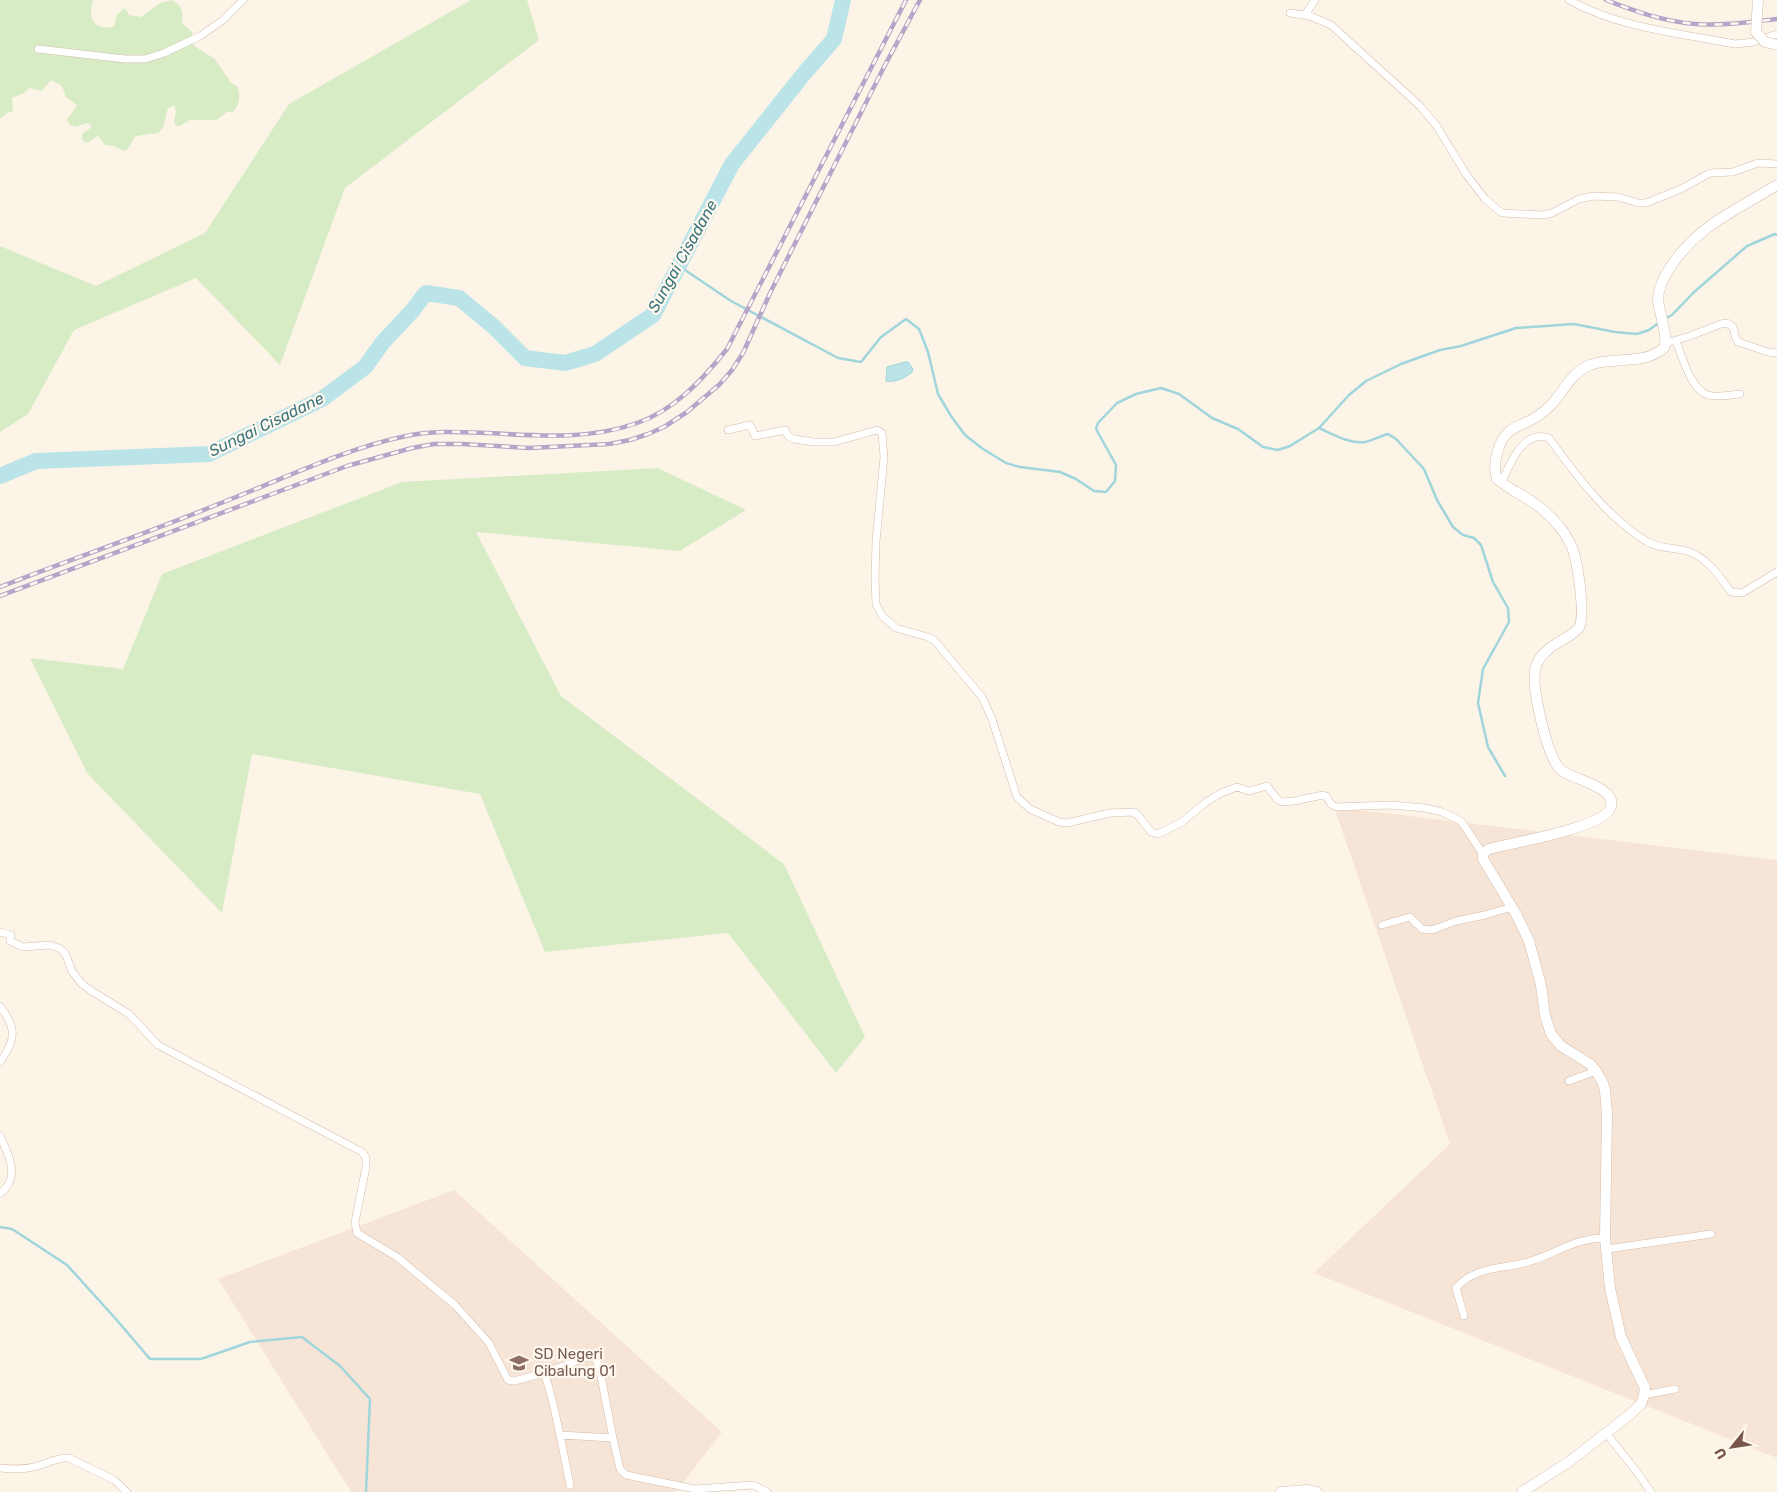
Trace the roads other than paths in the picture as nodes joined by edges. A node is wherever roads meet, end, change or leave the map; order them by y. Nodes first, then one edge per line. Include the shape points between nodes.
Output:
1 (243, 0) edge
2 (1315, 0) edge
3 (1569, 0) edge
4 (1758, 0) edge
5 (1290, 14) dead end
6 (1305, 15) junction
7 (1777, 34) edge
8 (1777, 45) edge
9 (38, 49) dead end
10 (1777, 164) edge
11 (1777, 185) edge
12 (1671, 342) junction
13 (1777, 354) edge
14 (1740, 394) dead end
15 (728, 430) dead end
16 (1502, 483) junction
17 (1777, 572) edge
18 (1483, 854) junction
19 (1512, 907) junction
20 (1382, 925) dead end
21 (0, 932) edge
22 (0, 1006) edge
23 (0, 1062) edge
24 (1596, 1071) junction
25 (1569, 1081) dead end
26 (0, 1136) edge
27 (0, 1194) edge
28 (1711, 1234) dead end
29 (1605, 1238) junction
30 (1607, 1249) junction
31 (1464, 1316) dead end
32 (544, 1373) junction
33 (1675, 1389) dead end
34 (1644, 1395) junction
35 (1606, 1433) junction
36 (560, 1435) junction
37 (613, 1438) junction
38 (0, 1468) edge
39 (570, 1485) dead end
40 (127, 1492) edge
41 (767, 1492) edge
42 (1281, 1492) edge
43 (1317, 1492) edge
44 (1522, 1492) edge
45 (1651, 1492) edge

1 - 9 street via 200,36 145,59 125,60
2 - 6 street
3 - 7 street via 1621,22 1735,44
4 - 8 street, bridge via 1756,32 1764,42
5 - 6 street
6 - 10 street via 1331,25 1420,106 1466,174 1502,213 1544,215 1579,199 1594,196 1646,203 1710,173 1733,172 1758,163
11 - 12 street via 1706,227 1684,247 1670,267 1658,298 1663,328
12 - 13 street via 1727,324 1733,327 1738,342
12 - 14 street via 1701,392 1719,396
12 - 16 street via 1647,358 1593,364 1573,376 1547,410 1508,433 1497,456 1496,477
15 - 18 street via 750,425 755,436 785,430 794,438 829,442 877,430 882,433 884,457 875,578 879,610 896,628 934,640 977,690 992,719 1017,797 1030,809 1067,823 1110,813 1133,812 1151,832 1158,834 1225,792 1237,787 1249,791 1267,786 1277,799 1284,802 1325,796 1336,807 1390,805 1442,812 1461,821
16 - 17 street via 1518,448 1543,436 1549,438 1602,504 1626,527 1652,544 1688,551 1698,557 1711,566 1731,592 1742,593
16 - 18 street via 1552,518 1567,537 1574,553 1581,624 1575,632 1542,654 1536,664 1534,680 1543,725 1556,764 1567,774 1604,791 1610,797 1611,806 1607,813 1593,822 1489,849
18 - 19 street via 1484,862
19 - 20 street via 1432,930 1422,929 1410,917
19 - 24 street via 1532,950 1551,1034 1561,1046
21 - 32 street via 11,935 10,941 23,947 49,945 59,948 81,983 129,1014 158,1045 362,1152 366,1167 355,1222 358,1234 397,1257 455,1305 489,1343 508,1380
22 - 23 street via 13,1028 13,1041
24 - 25 street
24 - 29 street via 1605,1091 1606,1106
26 - 27 street via 12,1169 10,1183
28 - 30 street
29 - 30 street
29 - 31 street via 1579,1242 1526,1263 1479,1272 1456,1288
30 - 34 street via 1618,1327 1644,1385
32 - 36 street
32 - 37 street via 585,1358 596,1359
33 - 34 street
34 - 35 street via 1638,1407
35 - 44 street
35 - 45 street
36 - 37 street
36 - 39 street
37 - 41 street via 620,1469 626,1475 695,1489 753,1485
38 - 40 street via 23,1469 69,1458 114,1480
42 - 43 street

